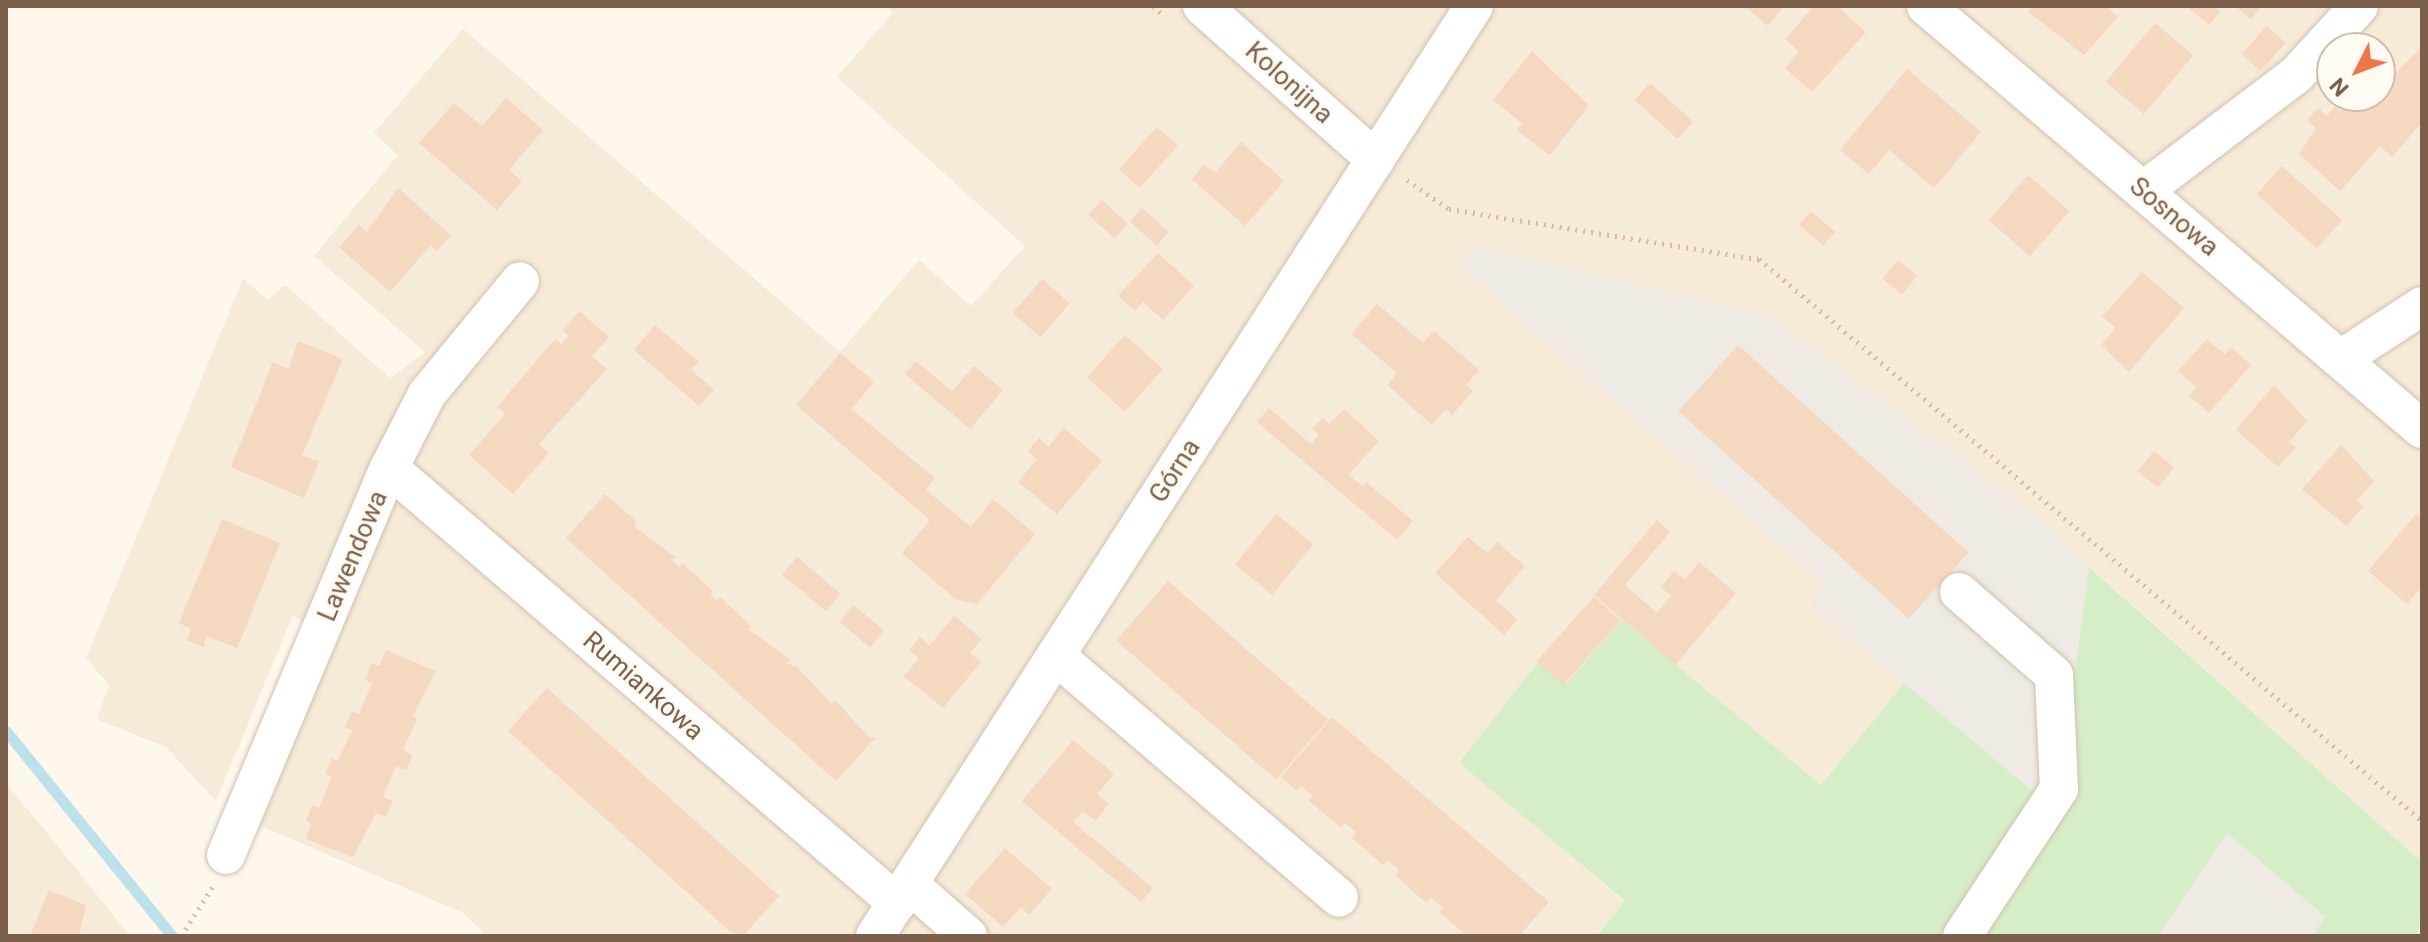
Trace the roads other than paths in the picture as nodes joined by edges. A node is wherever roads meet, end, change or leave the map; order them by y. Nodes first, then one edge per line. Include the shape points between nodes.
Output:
1 (1202, 6) edge
2 (1474, 6) edge
3 (1926, 6) edge
4 (2359, 6) edge
5 (1376, 160) junction
6 (2143, 191) junction
7 (520, 281) dead end
8 (2422, 306) edge
9 (2341, 359) junction
10 (2422, 429) edge
11 (389, 468) junction
12 (1959, 592) dead end
13 (1056, 656) junction
14 (226, 855) dead end
15 (903, 893) junction
16 (1339, 898) dead end
17 (1976, 931) edge
18 (875, 936) edge
19 (968, 936) edge

1 - 5 street, Kolonijna
2 - 5 street, Górna
3 - 6 street, Sosnowa
4 - 6 street via 2297,74
5 - 13 street, Górna
6 - 9 street, Sosnowa
7 - 11 street, Lawendowa via 427,394
8 - 9 street
9 - 10 street, Sosnowa
11 - 14 street, Lawendowa
11 - 15 street, Rumiankowa
12 - 17 street via 2054,675 2059,789
13 - 15 street, Górna
13 - 16 street
15 - 18 street, Górna
15 - 19 street, Rumiankowa

